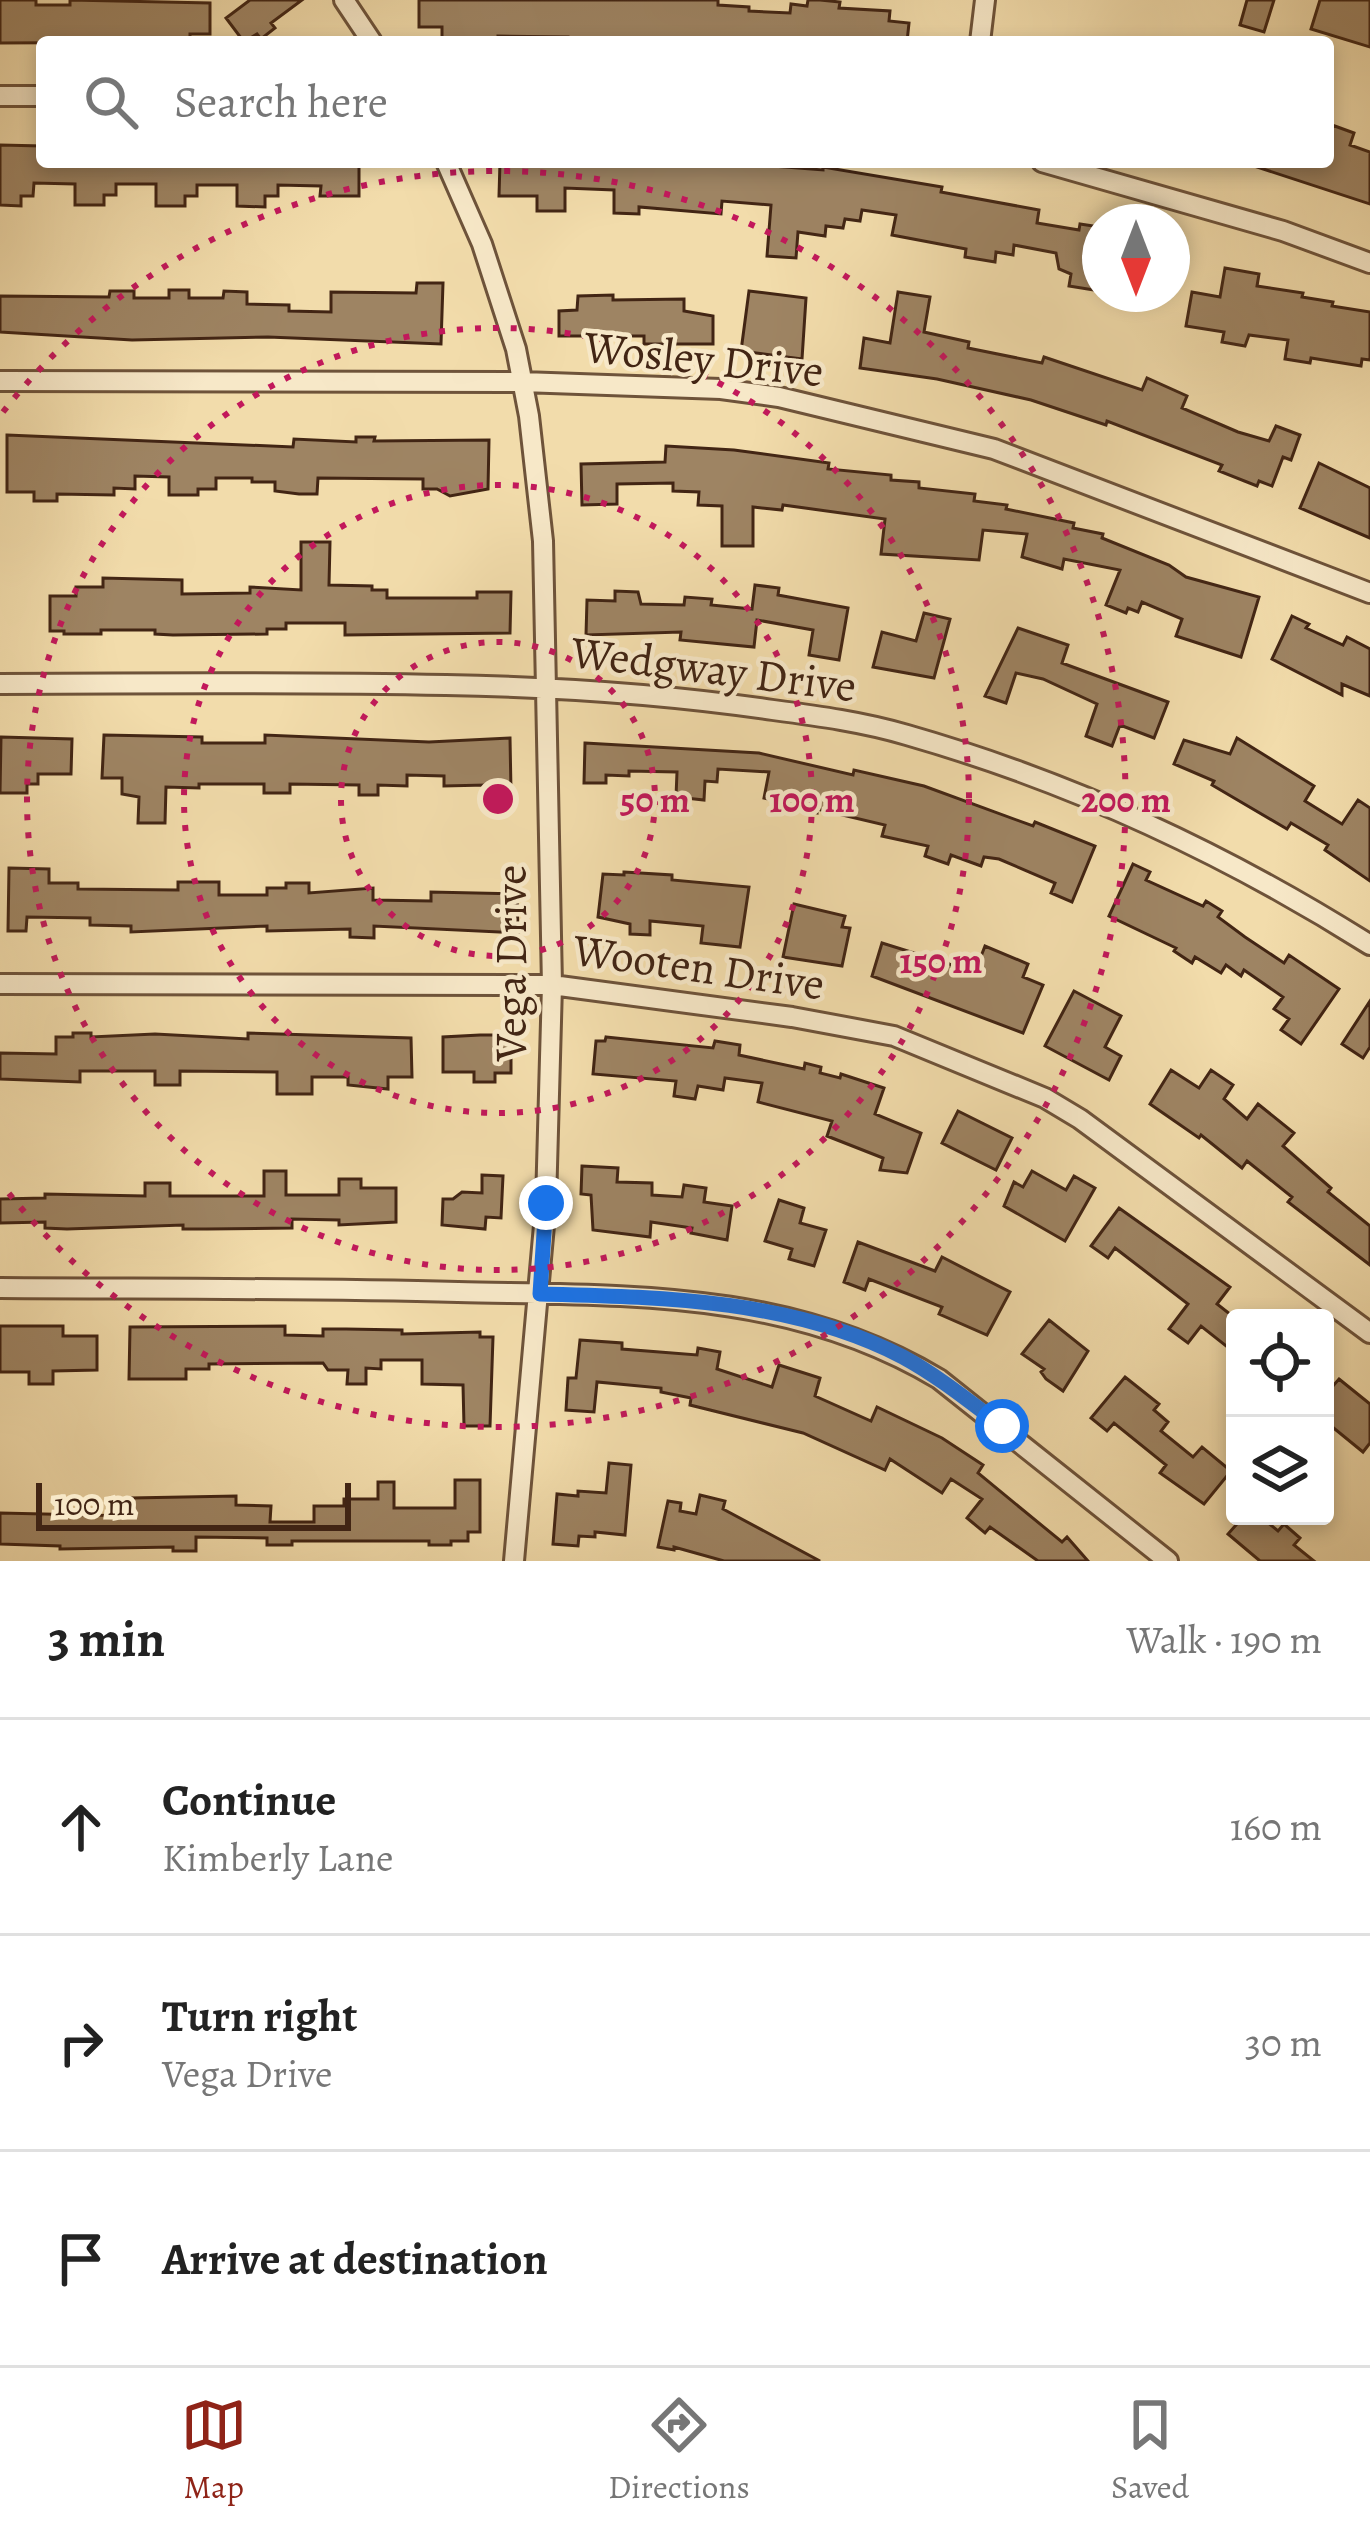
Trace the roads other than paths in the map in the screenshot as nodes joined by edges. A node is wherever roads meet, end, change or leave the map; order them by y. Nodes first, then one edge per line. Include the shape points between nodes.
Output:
1 (344, 0) edge
2 (985, 0) edge
3 (368, 36) edge
4 (981, 36) edge
5 (0, 96) edge
6 (36, 96) edge
7 (448, 168) edge
8 (1063, 168) edge
9 (1370, 263) edge
10 (0, 381) edge
11 (522, 382) junction
12 (1370, 593) edge
13 (0, 685) edge
14 (543, 687) junction
15 (1370, 945) edge
16 (0, 984) edge
17 (552, 985) junction
18 (0, 1288) edge
19 (540, 1294) junction
20 (1370, 1333) edge
21 (514, 1561) edge
22 (1168, 1561) edge

1 - 3 street
2 - 4 street
5 - 6 street
7 - 11 street, Vega Drive via 498,288
8 - 9 street
10 - 11 street, Wosley Drive
11 - 12 street, Wosley Drive via 740,392 940,434
11 - 14 street, Vega Drive via 543,541
13 - 14 street, Wedgway Drive
14 - 15 street, Wedgway Drive via 665,694 908,735 1112,806
14 - 17 street, Vega Drive
16 - 17 street, Wooten Drive
17 - 19 street, Vega Drive
17 - 20 street, Wooten Drive via 843,1025 990,1073 1080,1119
18 - 19 street
19 - 21 street, Vega Drive
19 - 22 street via 769,1311 900,1355

